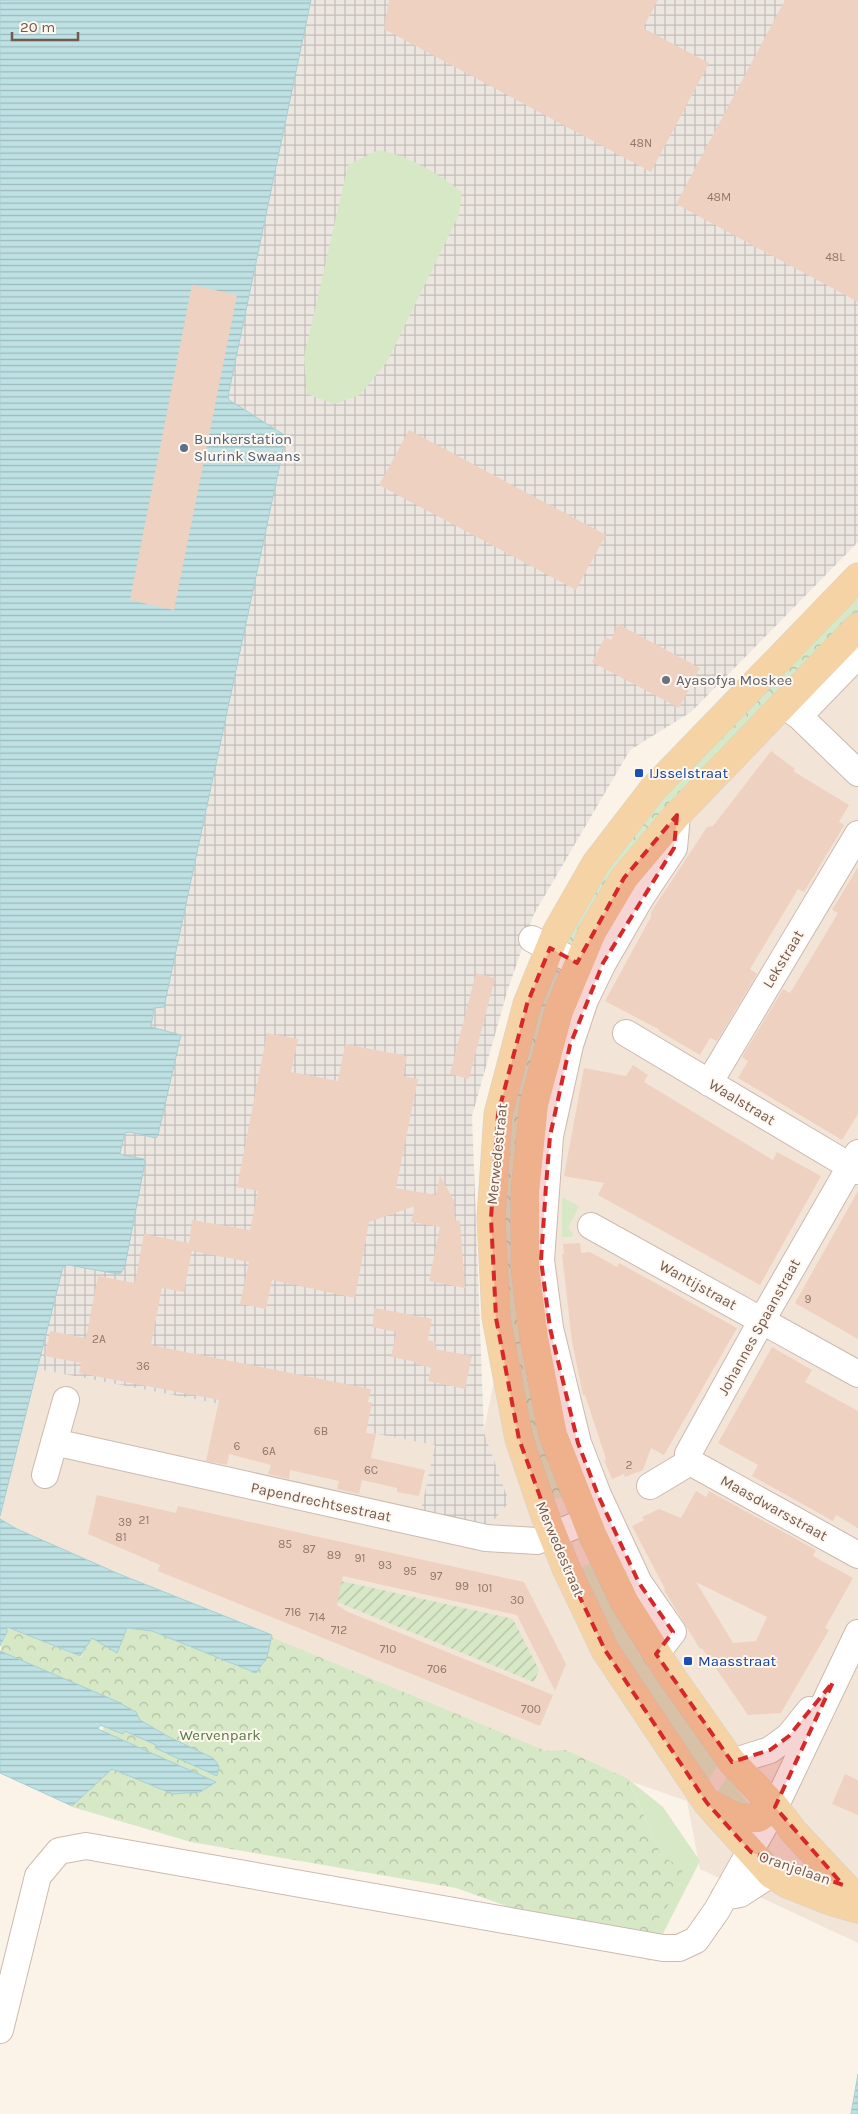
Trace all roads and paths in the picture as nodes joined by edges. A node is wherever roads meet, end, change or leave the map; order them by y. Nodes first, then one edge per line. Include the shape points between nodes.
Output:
1 (858, 577) edge
2 (858, 627) edge
3 (858, 655) edge
4 (791, 710) junction
5 (858, 773) edge
6 (677, 815) junction
7 (858, 834) edge
8 (541, 944) junction
9 (577, 962) junction
10 (626, 1033) dead end
11 (709, 1083) junction
12 (855, 1164) edge
13 (591, 1226) dead end
14 (762, 1320) junction
15 (858, 1374) edge
16 (66, 1400) dead end
17 (54, 1442) junction
18 (690, 1462) junction
19 (45, 1475) dead end
20 (650, 1486) dead end
21 (587, 1521) junction
22 (553, 1535) junction
23 (858, 1555) edge
24 (858, 1633) edge
25 (656, 1654) junction
26 (833, 1682) junction
27 (732, 1762) junction
28 (707, 1802) junction
29 (775, 1807) junction
30 (751, 1852) junction
31 (771, 1874) junction
32 (850, 1892) edge
33 (724, 1897) junction
34 (858, 1909) edge
35 (0, 2030) edge

1 - 8 main road, Merwedestraat via 654,789 596,863 556,933
2 - 4 main road
3 - 4 street
4 - 5 street
4 - 6 main road
6 - 9 main road via 624,878
6 - 25 street via 674,848 603,963 585,1000 570,1045 550,1136 541,1260 550,1328 578,1444 598,1495 640,1583 674,1632
7 - 11 street, Lekstraat
8 - 9 street
8 - 22 main road, Merwedestraat via 498,1114 491,1218 496,1318 519,1439
9 - 21 main road via 559,1011 534,1104 525,1192 524,1268 553,1435
10 - 11 street, Waalstraat
11 - 12 street, Waalstraat
12 - 14 street, Johannes Spaanstraat
13 - 14 street, Wantijstraat
14 - 15 street, Wantijstraat
14 - 18 street, Johannes Spaanstraat via 688,1454
16 - 17 street
17 - 19 street
17 - 22 street, Papendrechtsestraat via 486,1538 537,1541
18 - 20 street
18 - 23 street, Maasdwarsstraat
21 - 22 street, Papendrechtsestraat
21 - 25 main road via 625,1603
22 - 28 main road, Merwedestraat via 605,1650
24 - 26 street
25 - 27 main road
26 - 27 street via 789,1736 770,1750
26 - 29 street
27 - 29 main road
28 - 29 main road, Merwedestraat via 738,1818 758,1818
28 - 30 main road, Merwedestraat
29 - 30 street
29 - 32 main road, Oranjelaan
30 - 31 main road, Oranjelaan
30 - 32 main road, Oranjelaan via 781,1860
30 - 33 street
31 - 33 street via 740,1894
31 - 34 main road, Oranjelaan via 788,1884
33 - 35 street via 696,1940 679,1948 663,1948 86,1846 59,1851 38,1876

